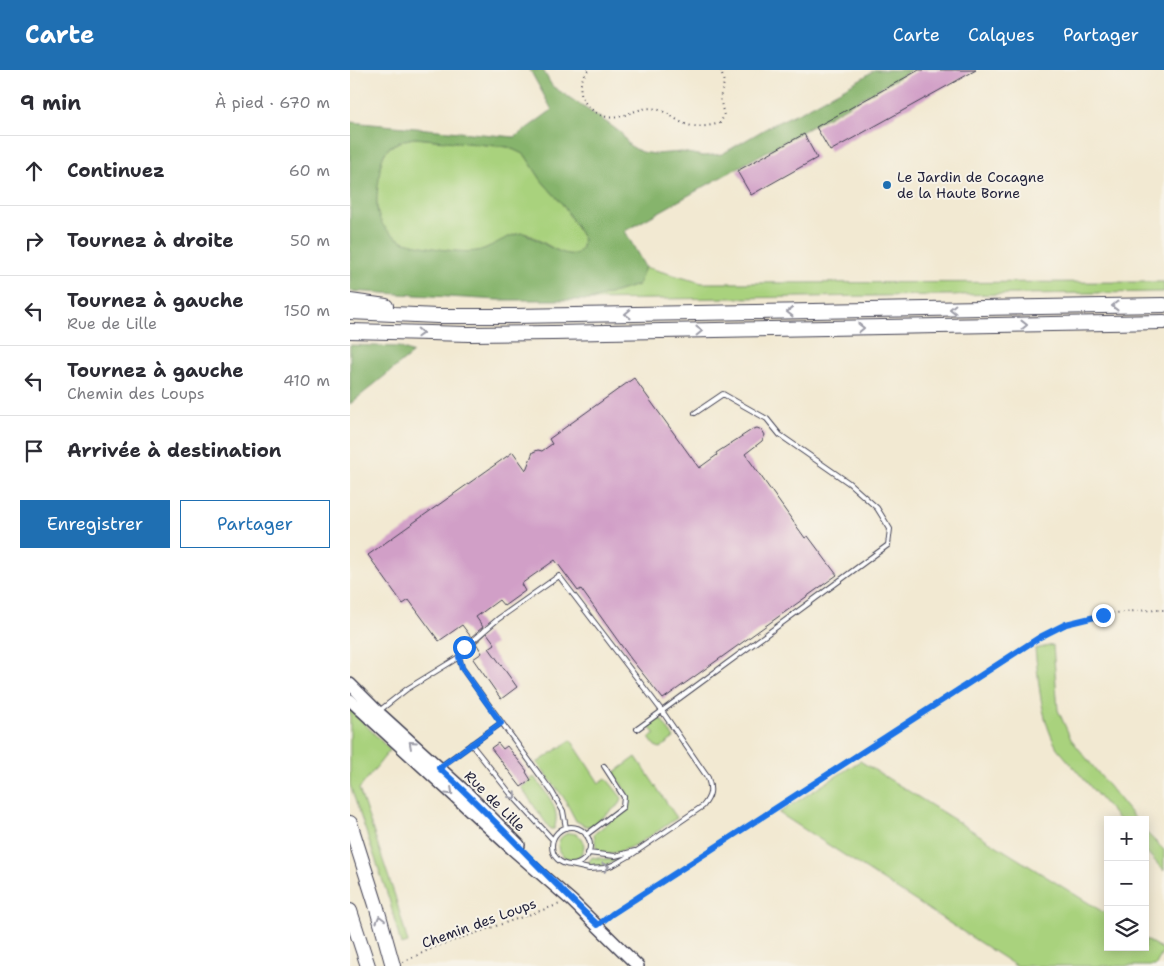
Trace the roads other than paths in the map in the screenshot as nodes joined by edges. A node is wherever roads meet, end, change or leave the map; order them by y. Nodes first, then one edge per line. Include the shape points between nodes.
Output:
1 (350, 301) edge
2 (1164, 305) edge
3 (350, 312) edge
4 (551, 316) junction
5 (1164, 322) edge
6 (350, 330) edge
7 (695, 413) dead end
8 (459, 657) junction
9 (350, 684) edge
10 (350, 700) edge
11 (662, 711) junction
12 (378, 712) junction
13 (501, 723) junction
14 (637, 729) dead end
15 (472, 744) junction
16 (604, 766) dead end
17 (434, 771) junction
18 (350, 823) edge
19 (566, 828) junction
20 (586, 835) junction
21 (553, 840) junction
22 (637, 850) junction
23 (588, 853) junction
24 (571, 865) junction
25 (350, 911) edge
26 (397, 964) edge
27 (368, 966) edge
28 (638, 966) edge

1 - 4 highway
2 -> 4 highway
3 - 4 highway
6 -> 5 highway via 544,334
7 - 11 lane via 723,394 767,419 780,435 849,483 877,508 890,529 890,538 888,545
8 - 11 lane via 464,647 498,619 559,576
8 - 12 lane via 407,689
8 - 13 lane via 462,668
9 - 12 main road, Rue de Lille
10 - 17 main road, Rue de Lille
11 - 14 lane
11 - 22 lane via 708,778 711,790 703,806
17 -> 12 main road, Rue de Lille
13 - 15 lane
13 - 19 lane via 552,792 563,811
15 - 17 lane
15 -> 21 lane via 510,793
16 - 20 lane via 624,797 623,807
17 - 28 main road, Rue de Lille via 491,817
26 -> 18 highway
19 - 20 lane via 577,828
19 - 21 lane
20 - 23 lane via 590,843
21 - 24 lane via 555,856
22 - 23 lane via 614,856
24 -> 22 lane via 605,868 625,860
23 - 24 lane via 583,860
25 - 27 highway

